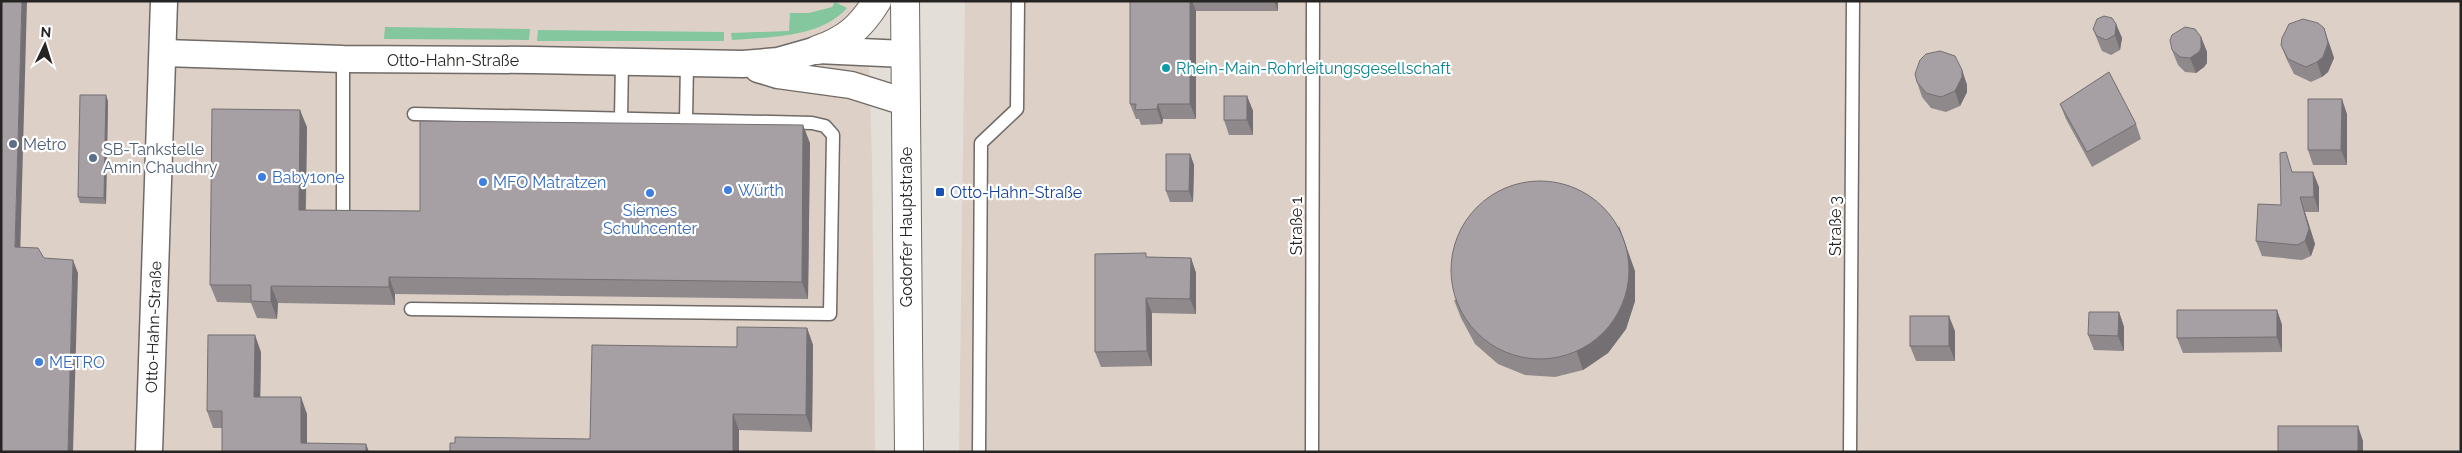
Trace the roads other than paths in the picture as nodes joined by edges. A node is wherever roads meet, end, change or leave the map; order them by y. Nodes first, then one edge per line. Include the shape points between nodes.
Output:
1 (164, 1) edge
2 (877, 1) edge
3 (905, 1) edge
4 (1018, 1) edge
5 (1313, 1) edge
6 (1853, 1) edge
7 (817, 50) junction
8 (164, 53) junction
9 (905, 54) junction
10 (344, 59) junction
11 (622, 62) junction
12 (687, 63) junction
13 (743, 64) junction
14 (905, 102) junction
15 (414, 114) dead end
16 (621, 118) junction
17 (686, 120) junction
18 (342, 219) edge
19 (411, 309) dead end
20 (149, 452) edge
21 (909, 452) edge
22 (979, 452) edge
23 (1312, 452) edge
24 (1850, 452) edge

1 - 8 street, Otto-Hahn-Straße
2 - 7 main road via 865,21 838,42
3 - 9 main road, Godorfer Hauptstraße
4 - 22 lane via 1017,109 981,143
5 - 23 lane, Straße 1
6 - 24 lane, Straße 3
7 - 9 street, Otto-Hahn-Straße
7 - 13 street, Otto-Hahn-Straße via 778,61
8 - 10 street, Otto-Hahn-Straße
8 - 20 street, Otto-Hahn-Straße
9 - 14 main road, Godorfer Hauptstraße
10 - 11 street, Otto-Hahn-Straße
10 - 18 lane
11 - 12 street, Otto-Hahn-Straße
11 - 16 lane
12 - 13 street, Otto-Hahn-Straße
12 - 17 lane
13 - 14 street, Otto-Hahn-Straße via 778,75 851,85
14 - 21 main road, Godorfer Hauptstraße
15 - 16 lane
16 - 17 lane
17 - 19 lane via 812,124 825,126 832,134 830,314

